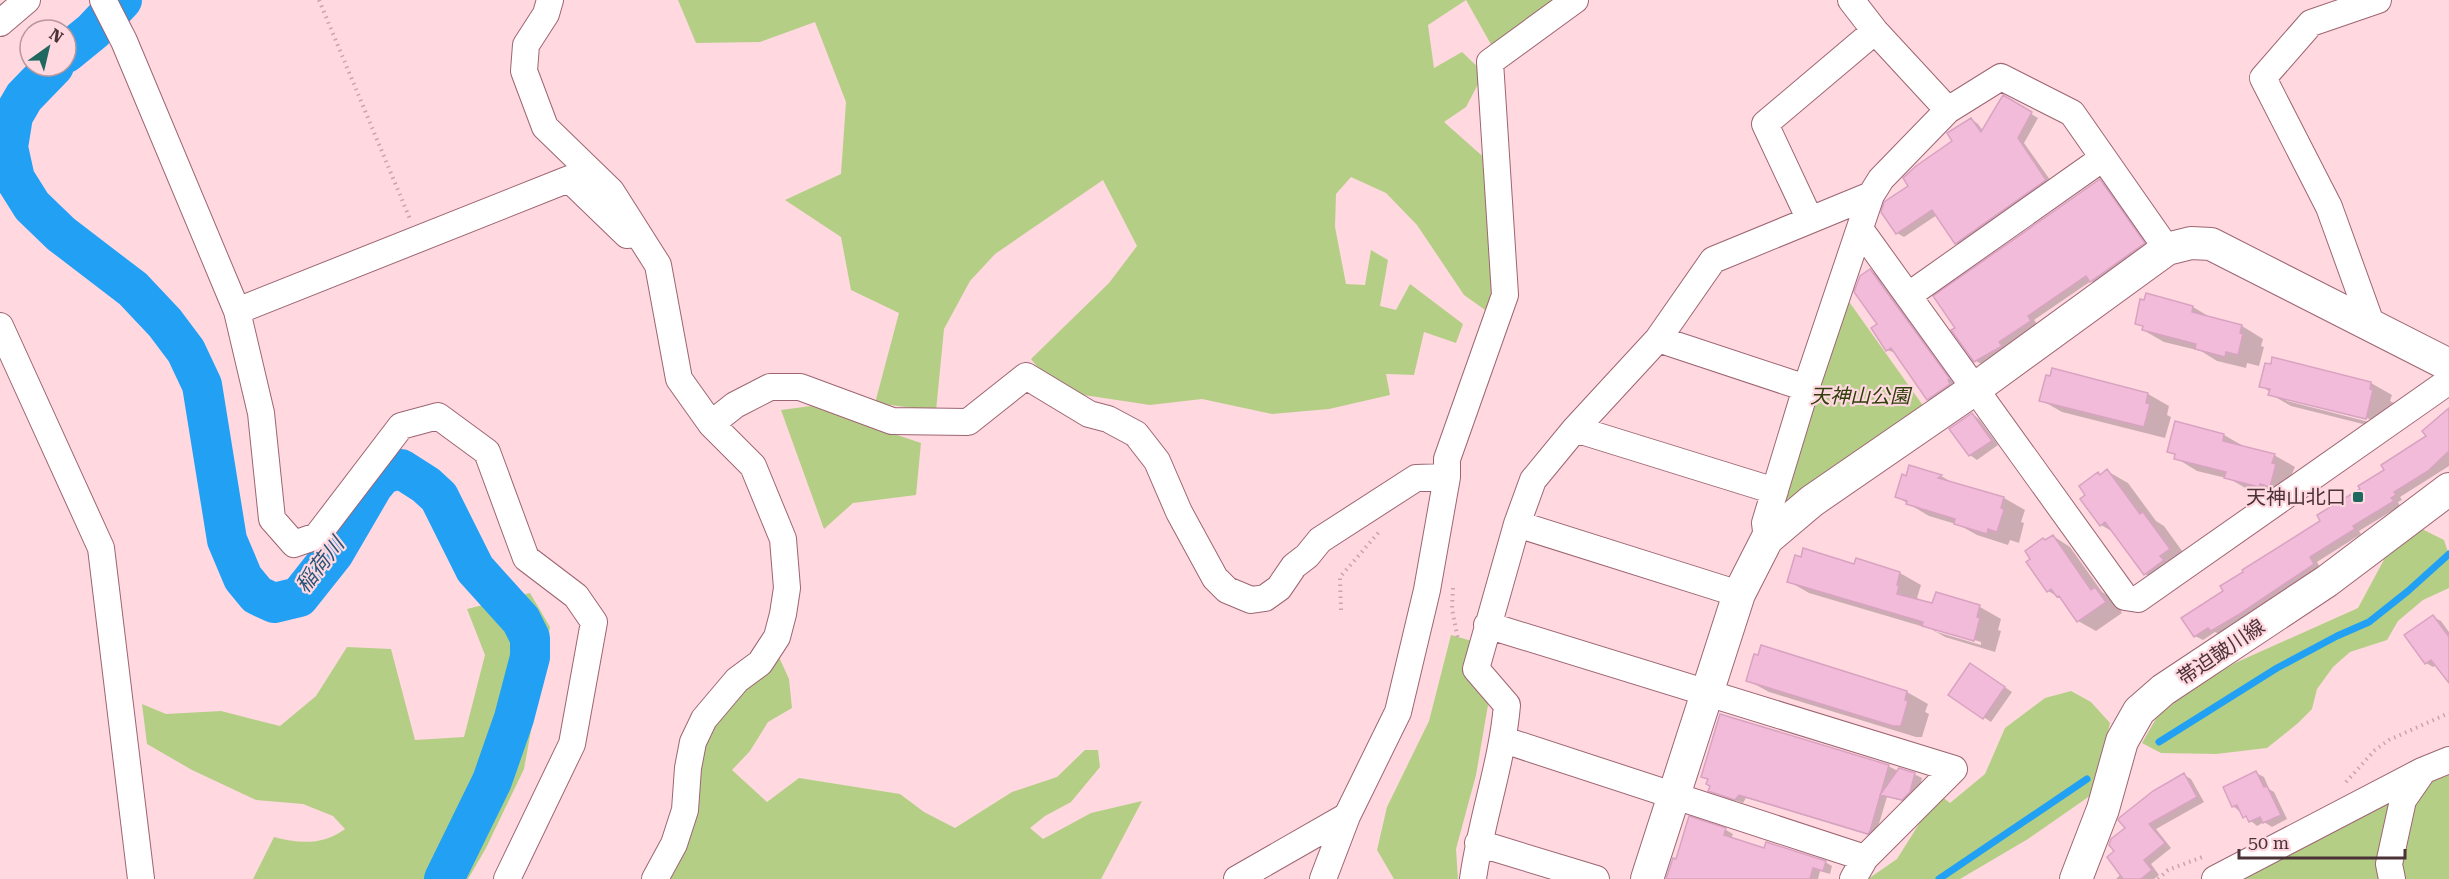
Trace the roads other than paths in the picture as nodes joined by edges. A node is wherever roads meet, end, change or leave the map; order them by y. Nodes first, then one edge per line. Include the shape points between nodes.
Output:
1 (27, 0) edge
2 (103, 0) edge
3 (550, 0) edge
4 (1575, 0) edge
5 (1851, 0) edge
6 (2378, 0) edge
7 (0, 23) edge
8 (1875, 31) junction
9 (1948, 110) junction
10 (545, 127) junction
11 (2103, 158) junction
12 (569, 179) junction
13 (1871, 195) junction
14 (1810, 219) junction
15 (1860, 230) junction
16 (2167, 249) junction
17 (658, 265) junction
18 (1909, 296) junction
19 (237, 311) junction
20 (0, 326) edge
21 (2372, 326) junction
22 (1658, 339) junction
23 (2449, 365) edge
24 (2449, 381) edge
25 (1806, 388) junction
26 (1976, 388) junction
27 (711, 424) junction
28 (1575, 429) junction
29 (1447, 477) junction
30 (2449, 489) edge
31 (1775, 491) junction
32 (1516, 524) junction
33 (1767, 539) junction
34 (1739, 594) junction
35 (1487, 625) junction
36 (1707, 692) junction
37 (1504, 740) junction
38 (2449, 760) edge
39 (2422, 771) junction
40 (1674, 795) junction
41 (1347, 816) junction
42 (1478, 843) junction
43 (2214, 867) edge
44 (1858, 868) edge
45 (141, 879) edge
46 (507, 879) edge
47 (655, 879) edge
48 (1237, 879) edge
49 (1323, 879) edge
50 (1473, 879) edge
51 (1596, 879) edge
52 (1647, 879) edge
53 (2076, 879) edge
54 (2392, 879) edge

1 - 7 street
2 - 19 street via 124,41
3 - 10 street via 546,14 526,45 524,71
4 - 29 street via 1490,62 1505,294 1447,459
5 - 8 street
6 - 21 street via 2311,23 2263,78 2329,207
8 - 9 street
8 - 14 street via 1765,124
9 - 11 street via 2001,77 2072,113
9 - 13 street via 1881,179
10 - 12 street via 541,142
10 - 17 street via 611,191
11 - 16 street
11 - 18 street
12 - 17 street
12 - 19 street
13 - 14 street
13 - 15 street
14 - 22 street via 1713,260
15 - 18 street
15 - 25 street
16 - 21 street via 2191,243 2211,244
16 - 26 street
17 - 27 street via 679,379
18 - 26 street
19 - 46 street via 261,413 272,519 294,544 317,536 401,426 438,416 487,452 526,558 576,596 594,622 572,744
20 - 45 street via 102,548
21 - 23 street
22 - 25 street
22 - 28 street
24 - 26 street via 2138,599 2125,597
25 - 31 street
26 - 33 street via 1812,501
27 - 29 street via 735,405 770,387 800,387 892,421 968,422 1026,376 1089,414 1136,434 1157,461 1215,578 1227,590 1251,600 1265,598 1279,588 1320,540 1416,478
27 - 47 street via 753,466 783,538 787,588 777,637 768,652 737,680 704,719 693,742 685,810 674,844
28 - 31 street
28 - 32 street via 1533,480
29 - 41 street via 1427,590 1398,712
30 - 53 street, 帯迫皷川線 via 2326,581 2163,690 2139,711 2122,741 2103,809
31 - 33 street via 1765,523
32 - 34 street
32 - 35 street
33 - 34 street
34 - 36 street
35 - 36 street
35 - 37 street via 1476,669 1507,705
36 - 40 street
36 - 44 street via 1954,769
37 - 40 street
37 - 42 street
38 - 39 street
39 - 43 street
39 - 54 street via 2403,800 2390,864
40 - 44 street
40 - 52 street
41 - 48 street
41 - 49 street
42 - 50 street
42 - 51 street

